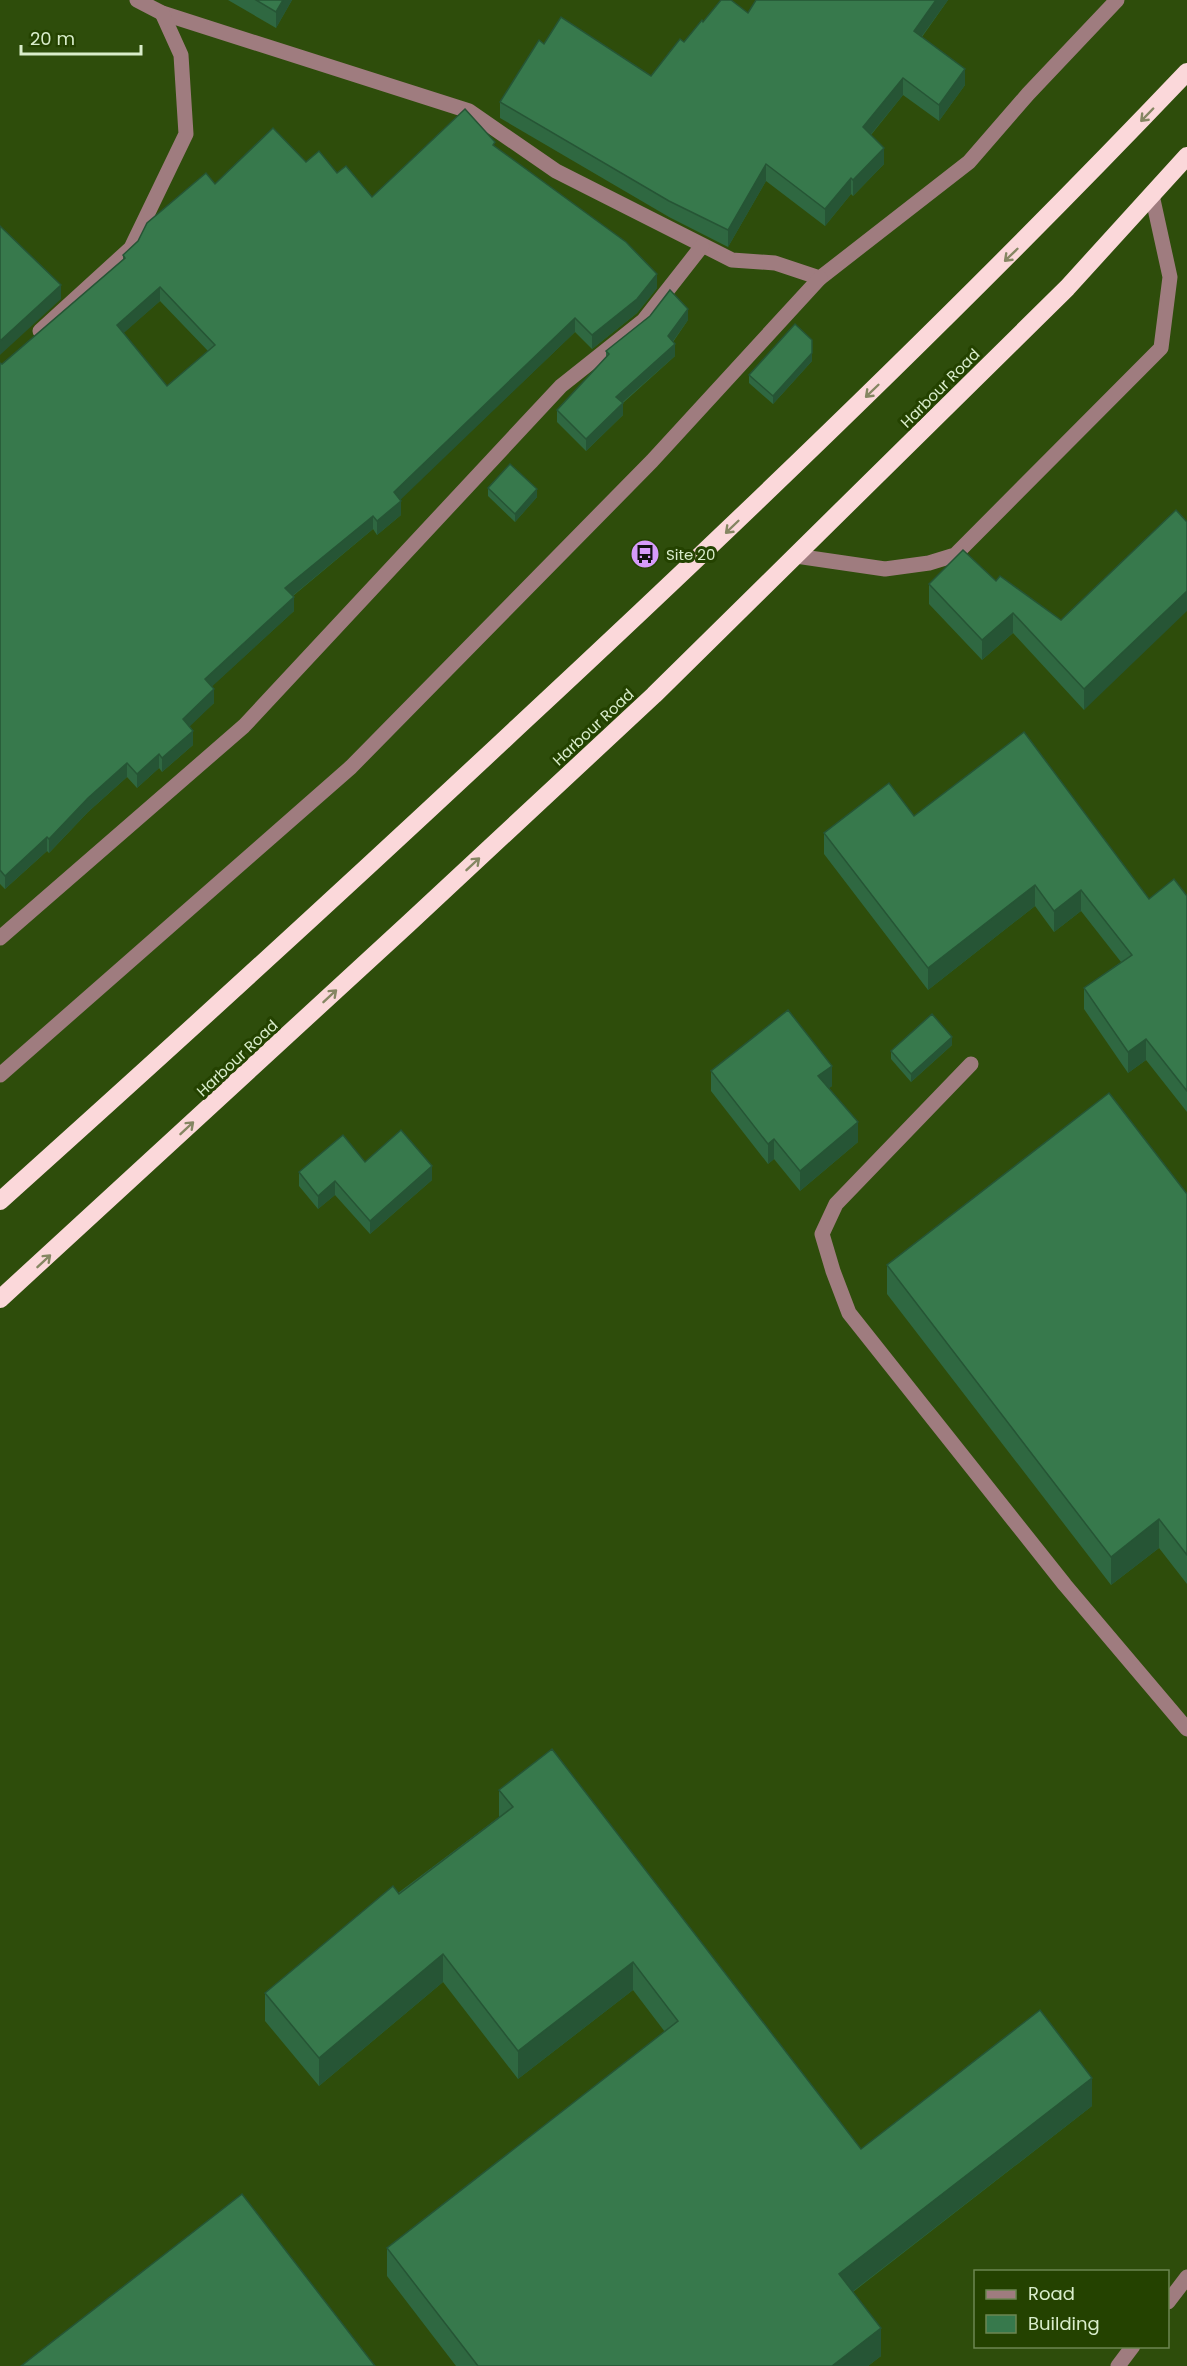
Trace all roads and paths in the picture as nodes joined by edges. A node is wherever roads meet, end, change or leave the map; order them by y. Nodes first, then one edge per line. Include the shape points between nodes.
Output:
1 (137, 0) edge
2 (1117, 0) edge
3 (162, 13) junction
4 (1187, 72) edge
5 (1187, 156) edge
6 (1152, 195) junction
7 (702, 246) junction
8 (820, 278) junction
9 (26, 344) edge
10 (796, 555) junction
11 (0, 938) edge
12 (971, 1064) dead end
13 (0, 1075) edge
14 (0, 1201) edge
15 (0, 1299) edge
16 (1187, 1730) edge
17 (1187, 2277) edge
18 (1169, 2300) edge
19 (1132, 2348) edge
20 (1118, 2366) edge

1 - 3 street
2 - 8 street via 969,162
3 - 7 street via 469,111 556,171
3 - 9 street via 181,55 186,134 131,248
4 -> 14 highway via 1028,238 730,530 250,976
5 - 6 highway, Harbour Road
6 - 10 highway, Harbour Road via 1067,288
6 - 10 street via 1170,277 1161,348 955,555 885,569
7 - 8 street via 732,260 775,263
7 - 11 street via 644,320 561,386 244,726
8 - 13 street via 652,461 351,767
15 -> 10 highway, Harbour Road via 442,893
12 - 16 street via 836,1204 822,1234 833,1271 849,1313 1065,1585
17 - 18 street
19 - 20 street

